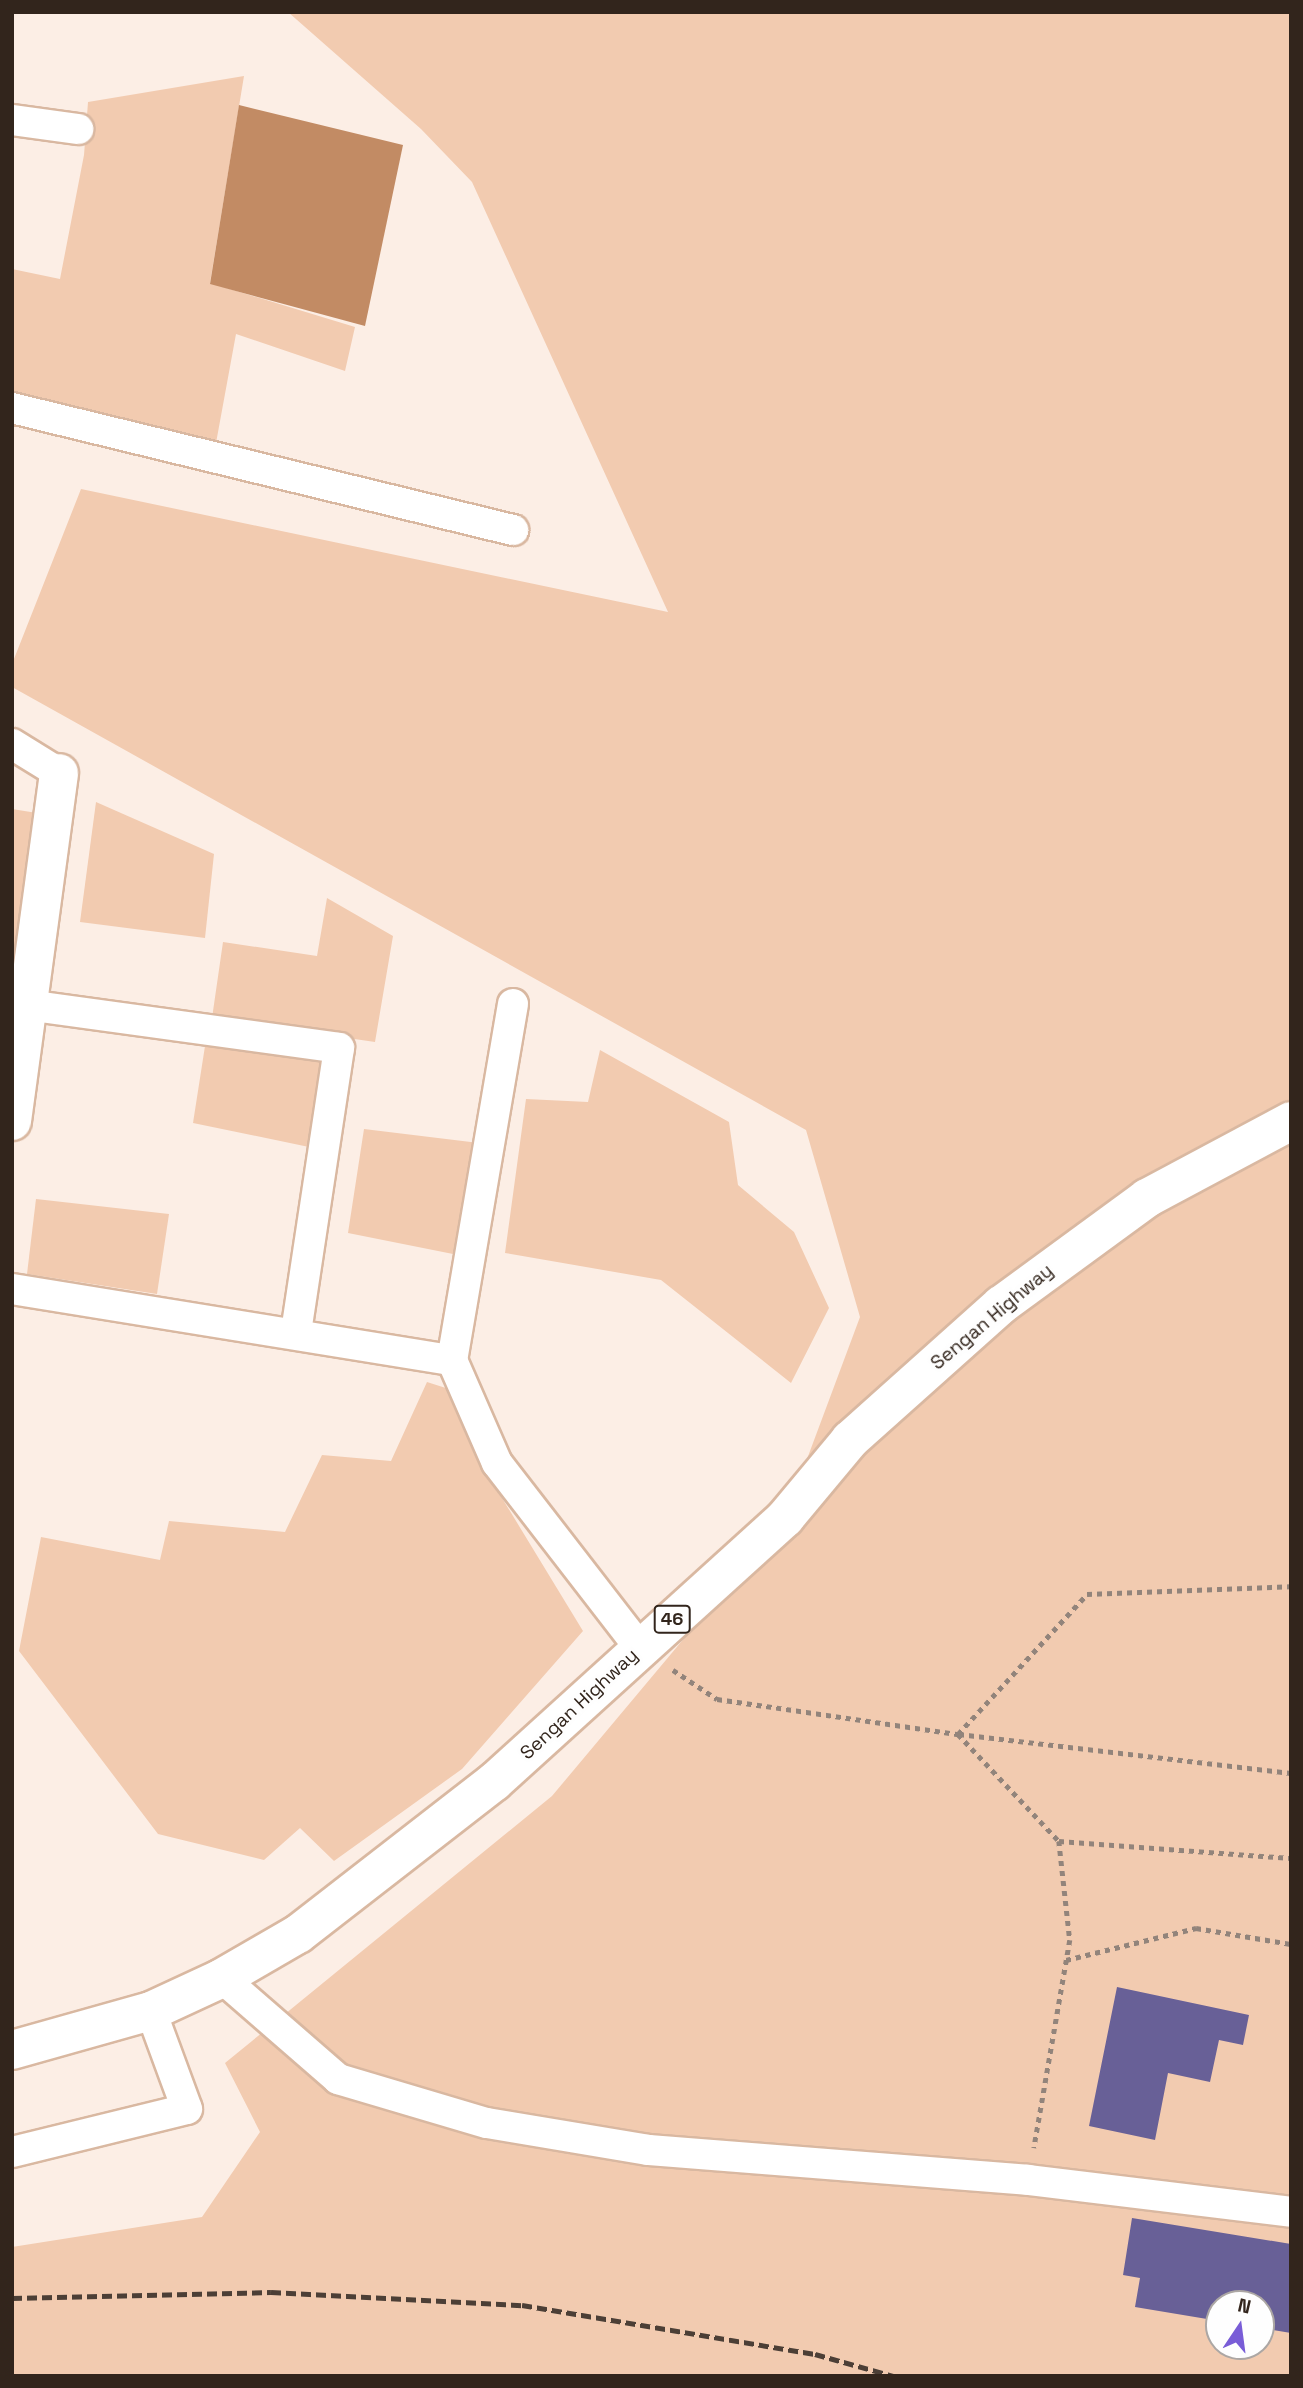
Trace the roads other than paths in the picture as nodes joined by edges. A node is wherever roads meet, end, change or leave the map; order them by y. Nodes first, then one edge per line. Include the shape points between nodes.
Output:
1 (12, 120) edge
2 (78, 129) dead end
3 (12, 408) edge
4 (513, 530) dead end
5 (12, 744) edge
6 (59, 773) joint
7 (20, 1004) edge
8 (513, 1004) dead end
9 (12, 1121) edge
10 (1291, 1121) edge
11 (12, 1289) edge
12 (296, 1333) junction
13 (452, 1360) junction
14 (640, 1648) junction
15 (222, 1978) junction
16 (151, 2011) junction
17 (12, 2050) edge
18 (12, 2152) edge
19 (1291, 2212) edge

1 - 2 street
3 - 4 street
5 - 6 street
6 - 7 main road
7 - 9 main road
7 - 12 street via 339,1048
8 - 13 street
10 - 14 main road, Sengan Highway / 46 via 1147,1198 1001,1305 850,1440 785,1518
11 - 12 street
12 - 13 street
13 - 14 street via 497,1463
14 - 15 main road, Sengan Highway / 46 via 494,1782 383,1870 298,1934
15 - 16 main road, Sengan Highway / 46
15 - 19 street via 338,2079 487,2123 648,2150 1028,2180
16 - 17 main road, Sengan Highway / 46
16 - 18 street via 187,2109

